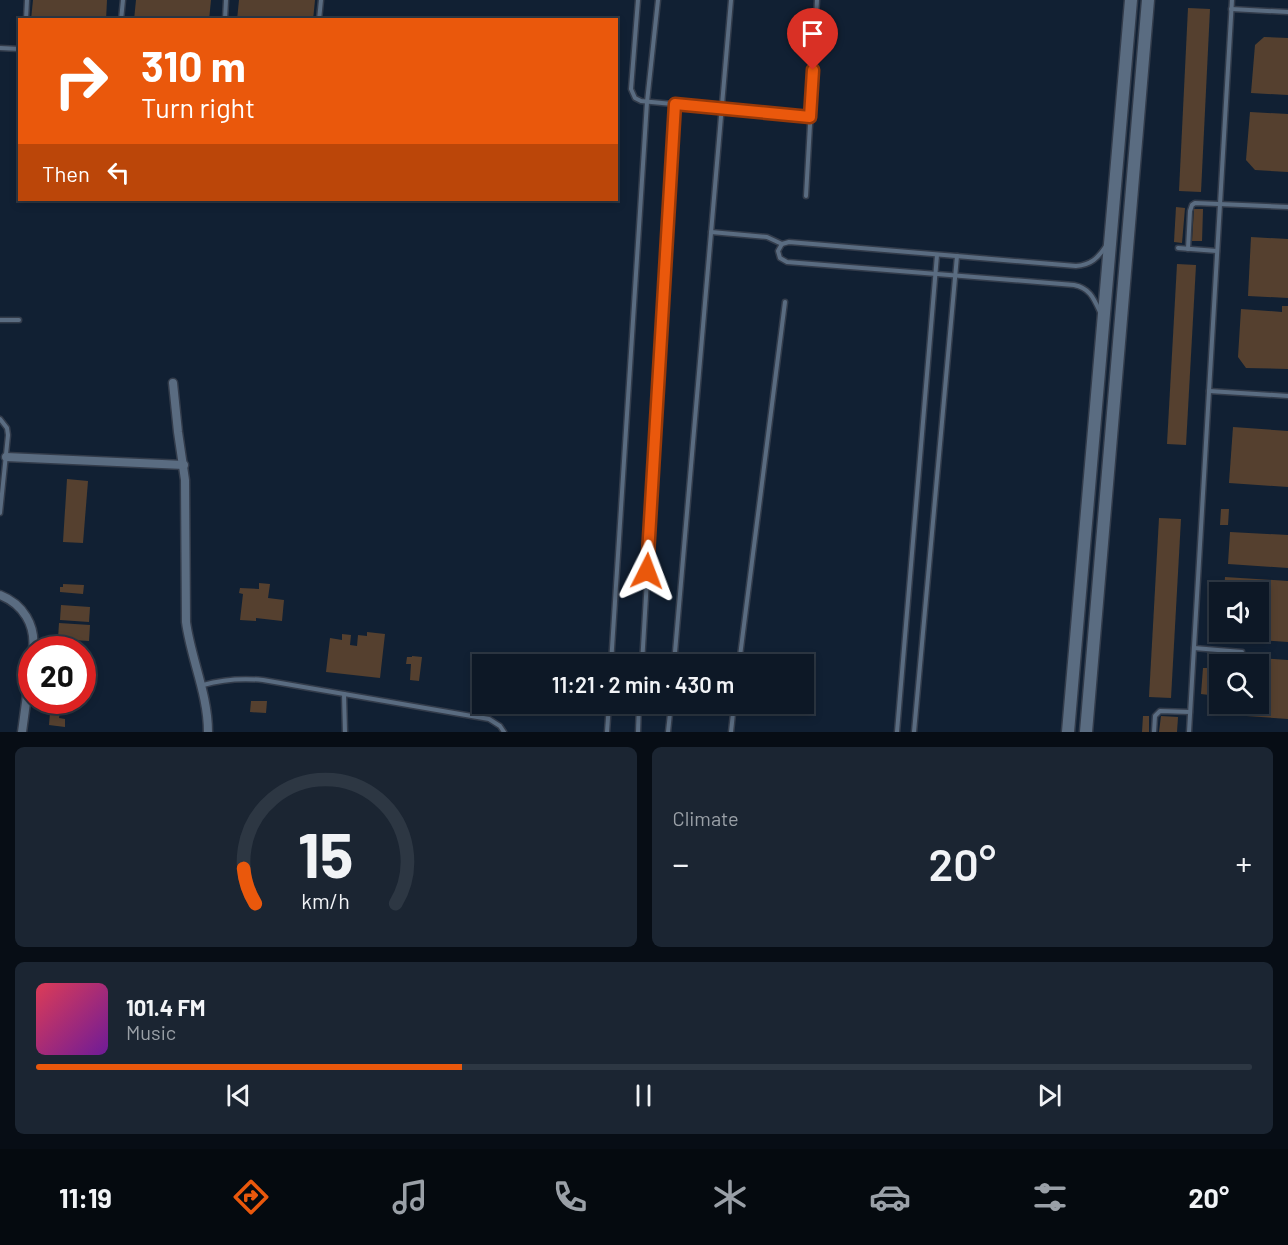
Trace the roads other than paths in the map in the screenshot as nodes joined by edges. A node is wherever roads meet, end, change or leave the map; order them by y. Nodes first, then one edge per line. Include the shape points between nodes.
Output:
1 (27, 0) edge
2 (123, 0) edge
3 (226, 0) edge
4 (321, 0) edge
5 (638, 0) edge
6 (658, 0) edge
7 (731, 0) edge
8 (817, 0) edge
9 (1131, 0) edge
10 (1148, 0) edge
11 (1232, 0) edge
12 (1231, 9) junction
13 (1288, 12) edge
14 (26, 18) edge
15 (121, 18) edge
16 (225, 18) edge
17 (319, 18) edge
18 (0, 48) edge
19 (18, 49) edge
20 (647, 102) junction
21 (675, 104) junction
22 (721, 108) junction
23 (810, 117) junction
24 (806, 196) dead end
25 (1221, 203) junction
26 (1288, 207) edge
27 (711, 232) junction
28 (1111, 238) junction
29 (782, 244) junction
30 (1178, 248) dead end
31 (1188, 249) junction
32 (1218, 251) junction
33 (937, 255) junction
34 (957, 256) junction
35 (1108, 262) junction
36 (1126, 264) junction
37 (936, 273) junction
38 (955, 275) junction
39 (785, 302) dead end
40 (0, 320) edge
41 (19, 320) dead end
42 (1103, 320) junction
43 (173, 383) dead end
44 (1209, 391) junction
45 (1288, 396) edge
46 (0, 419) edge
47 (6, 457) junction
48 (184, 465) junction
49 (0, 513) edge
50 (0, 595) edge
51 (32, 636) edge
52 (1194, 648) junction
53 (1242, 652) dead end
54 (612, 654) edge
55 (643, 654) edge
56 (675, 654) edge
57 (740, 654) edge
58 (202, 686) junction
59 (344, 694) junction
60 (1190, 712) junction
61 (24, 714) edge
62 (608, 714) edge
63 (639, 714) edge
64 (670, 714) edge
65 (733, 714) edge
66 (22, 732) edge
67 (207, 732) edge
68 (345, 732) edge
69 (504, 732) edge
70 (607, 732) edge
71 (638, 732) edge
72 (668, 732) edge
73 (731, 732) edge
74 (897, 732) edge
75 (914, 732) edge
76 (1068, 732) edge
77 (1086, 732) edge
78 (1154, 732) edge
79 (1189, 732) edge

1 - 14 lane
2 - 15 lane
3 - 16 lane
4 - 17 lane
5 - 20 lane via 631,93
6 - 20 lane
7 - 22 lane
8 - 23 lane
9 - 28 street
10 - 36 street
11 - 12 lane
12 - 13 lane
12 - 25 lane
18 - 19 lane
20 - 21 lane
20 - 54 lane
21 - 22 lane
21 - 55 lane
22 - 23 lane
22 - 27 lane
23 - 24 lane
25 - 26 lane
25 - 31 lane via 1192,205
25 - 32 lane
27 - 29 lane via 767,237
27 - 56 lane
28 - 34 lane via 1096,259 1083,266
28 - 35 street
29 - 33 lane
29 - 37 lane via 778,255 787,262
30 - 31 lane
31 - 32 lane
32 - 44 lane
33 - 34 lane
33 - 37 lane
34 - 38 lane
35 - 36 street via 1117,270
35 - 42 street
36 - 77 street
37 - 38 lane
37 - 74 lane
38 - 42 lane via 1081,286 1091,295
38 - 75 lane
39 - 57 lane
40 - 41 lane
42 - 76 street
43 - 48 street
44 - 45 lane
44 - 52 lane
46 - 47 lane via 7,428
47 - 48 street
47 - 49 lane
48 - 58 street via 186,622
50 - 51 street via 22,610
52 - 53 lane
52 - 60 lane
58 - 59 lane via 248,678
58 - 67 street
59 - 68 lane
59 - 69 lane via 489,719
60 - 78 lane via 1160,711 1155,716
60 - 79 lane
61 - 66 street
62 - 70 lane
63 - 71 lane
64 - 72 lane
65 - 73 lane

